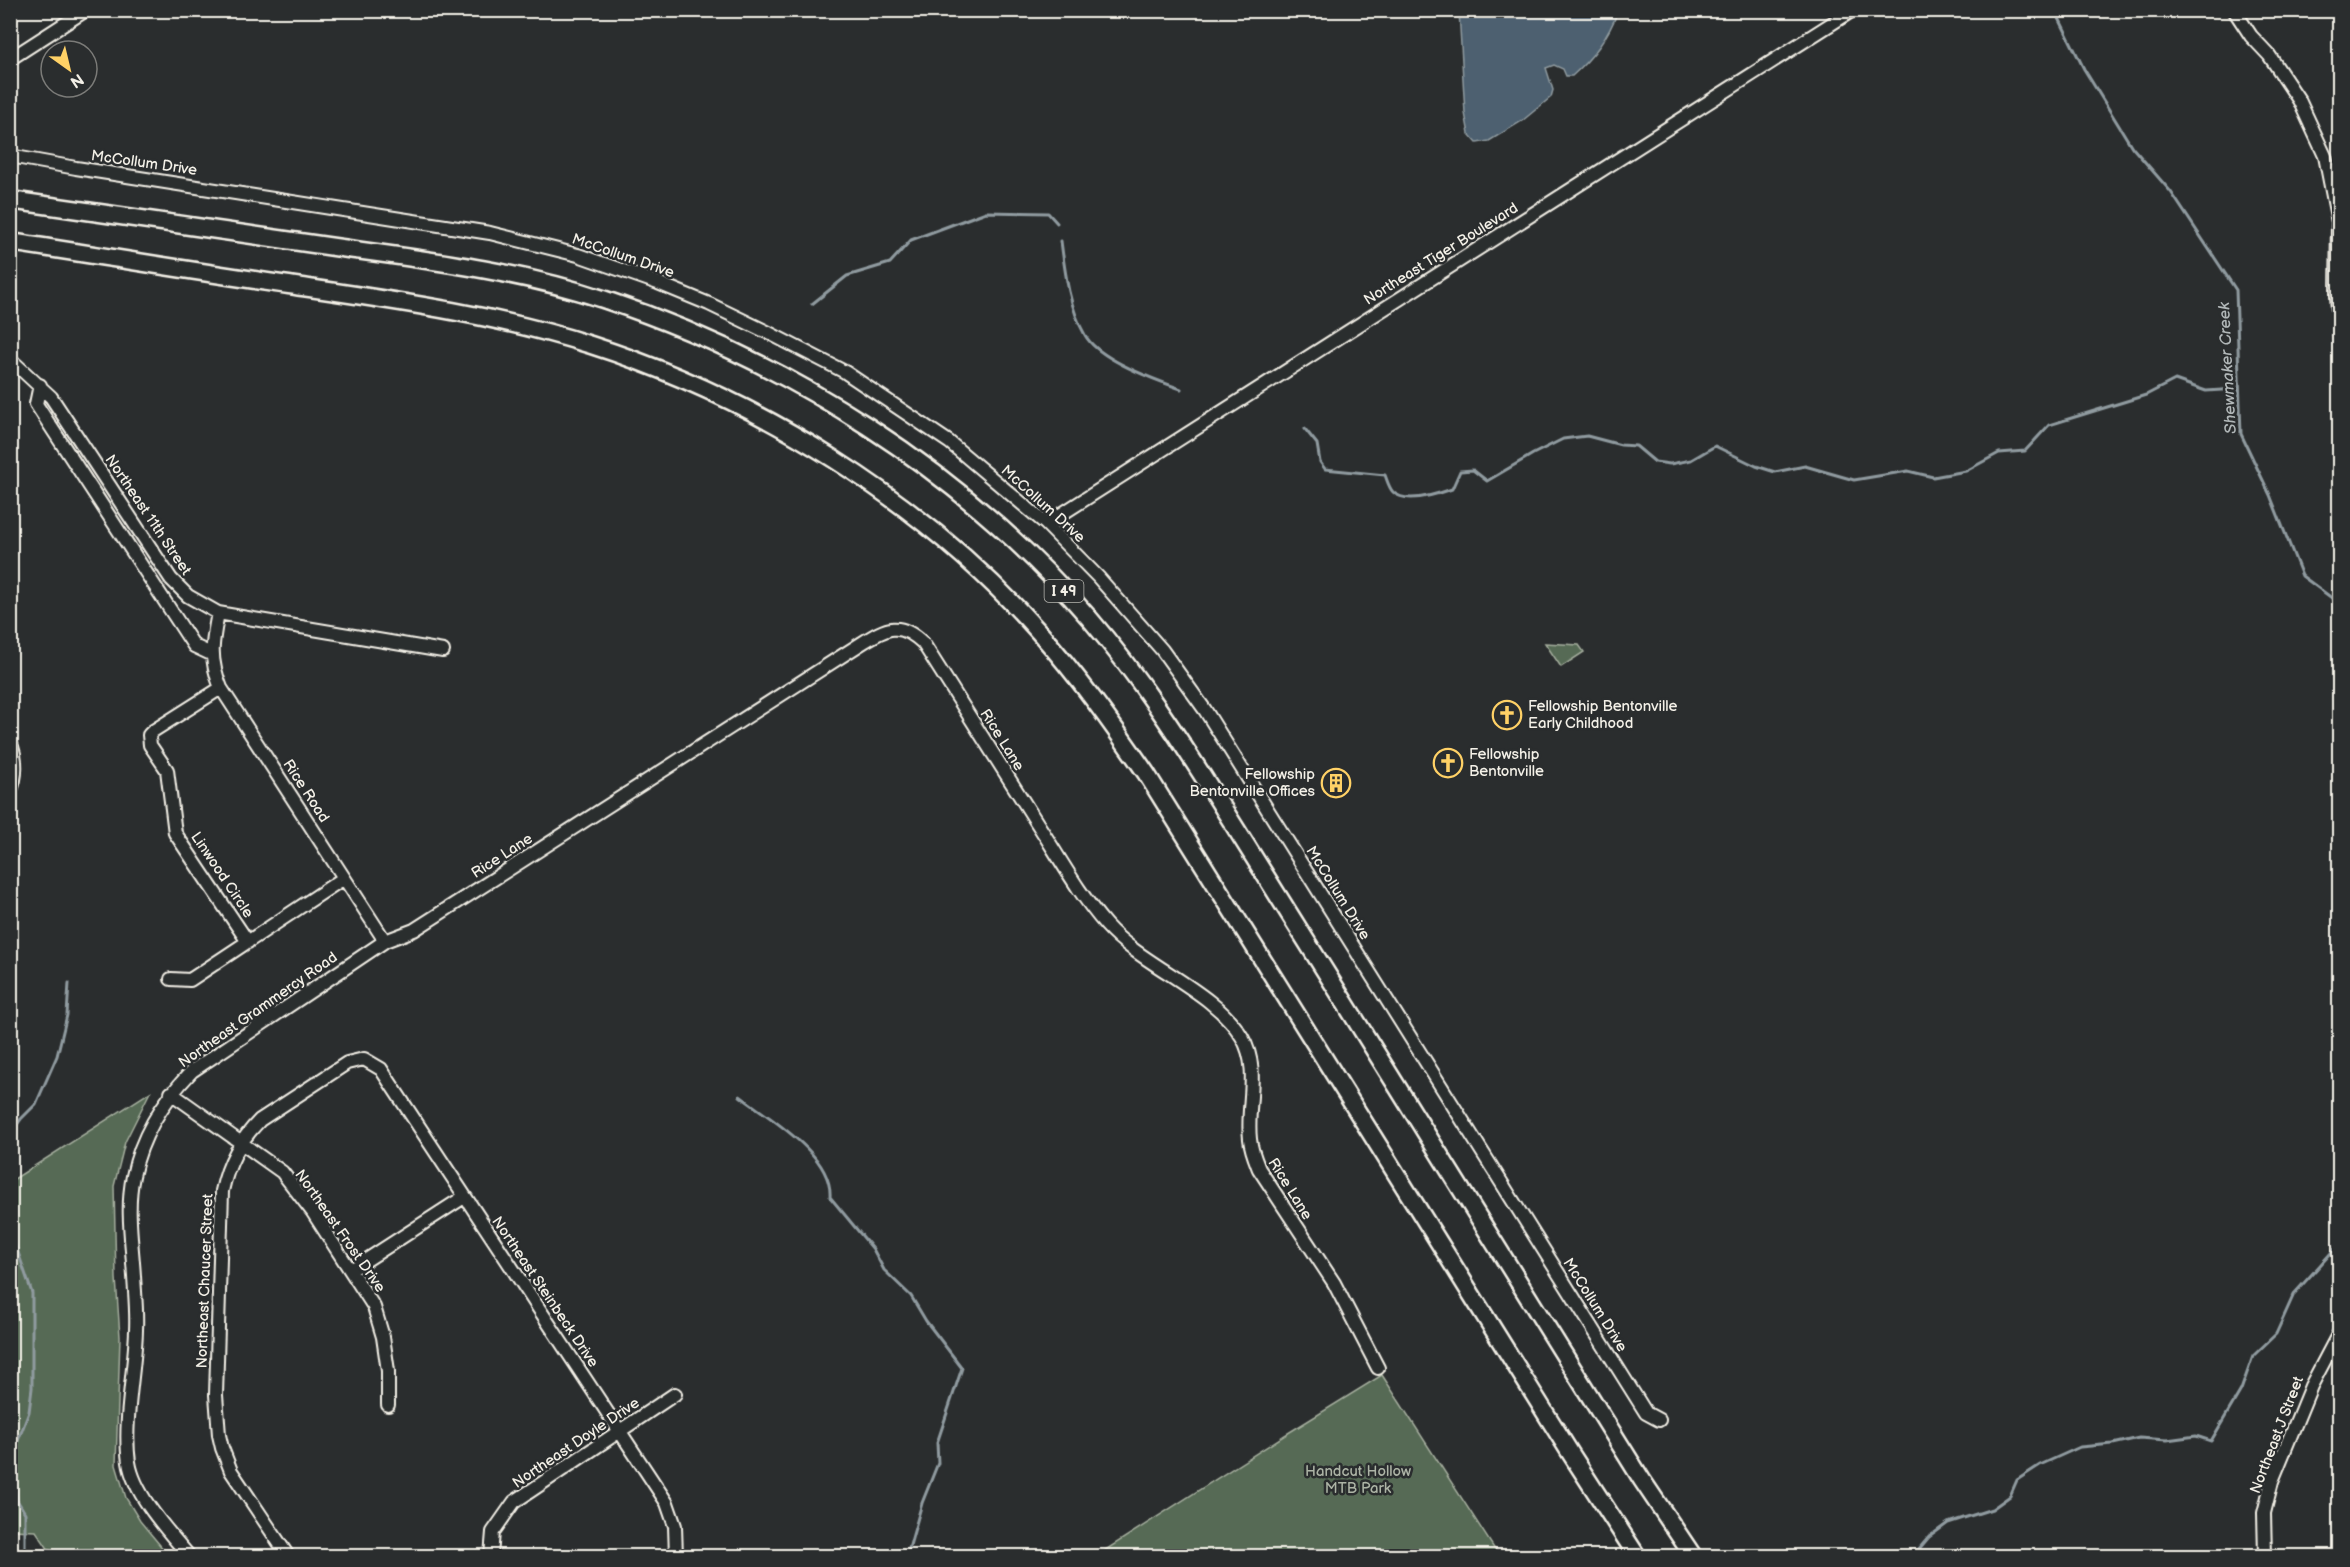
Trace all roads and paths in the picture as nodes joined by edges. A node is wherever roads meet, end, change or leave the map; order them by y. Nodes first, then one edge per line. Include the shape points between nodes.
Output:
1 (86, 10) edge
2 (1853, 10) edge
3 (2234, 10) edge
4 (10, 59) edge
5 (10, 156) edge
6 (10, 200) edge
7 (10, 242) edge
8 (2340, 339) edge
9 (10, 359) edge
10 (40, 385) junction
11 (1046, 524) junction
12 (218, 613) junction
13 (443, 651) dead end
14 (211, 654) junction
15 (221, 688) junction
16 (10, 742) edge
17 (10, 792) edge
18 (344, 878) junction
19 (385, 941) junction
20 (248, 942) junction
21 (171, 979) dead end
22 (364, 1059) joint
23 (171, 1093) junction
24 (241, 1144) junction
25 (464, 1197) junction
26 (351, 1270) junction
27 (2340, 1330) edge
28 (1378, 1368) dead end
29 (675, 1394) dead end
30 (388, 1405) dead end
31 (1659, 1420) dead end
32 (620, 1431) junction
33 (189, 1557) edge
34 (288, 1557) edge
35 (490, 1557) edge
36 (676, 1557) edge
37 (1637, 1557) edge
38 (1693, 1557) edge
39 (2265, 1557) edge

1 - 4 street
2 - 11 street, Northeast Tiger Boulevard
3 - 8 street via 2299,100 2325,156 2338,222
5 - 11 street, McCollum Drive via 490,233 578,255 709,304 845,372 949,442
6 - 38 highway, I 49 via 434,262 597,297 676,325 762,365 899,448 968,500 1032,556 1090,618 1154,702
7 - 37 highway via 418,305 506,322 591,345 674,375 755,413 832,457 905,509 974,567 1029,622 1095,699 1146,773
9 - 10 street, Northeast 11th Street
10 - 12 street, Northeast 11th Street via 171,579 188,596
10 - 14 street via 36,404 194,646
11 - 31 street, McCollum Drive via 1162,650 1205,710 1646,1413
12 - 13 street, Northeast 11th Street
12 - 14 street, Rice Road
14 - 15 street, Rice Road
15 - 18 street, Rice Road
15 - 20 street, Linwood Circle via 153,731 149,735 150,746 167,770 176,833
16 - 17 street via 15,761
18 - 19 street, Rice Road
18 - 20 street
19 - 23 street, Northeast Grammercy Road via 192,1071
19 - 28 street, Rice Lane via 414,930 880,632 897,628 912,632 923,643 1093,909 1128,945 1226,1017 1241,1036 1253,1075 1252,1153 1334,1283
20 - 21 street via 190,980
22 - 24 street, Northeast Chaucer Street via 347,1063 285,1102 260,1120
22 - 25 street, Northeast Steinbeck Drive via 381,1069
23 - 24 street, Northeast Frost Drive
23 - 33 street, Northeast Grammercy Road via 141,1149 133,1177 130,1214 136,1328 129,1462 140,1491
24 - 26 street, Northeast Frost Drive via 282,1172
24 - 34 street, Northeast Chaucer Street via 227,1169 222,1191 216,1395 219,1435 231,1471
25 - 26 street
25 - 32 street, Northeast Steinbeck Drive
26 - 30 street, Northeast Frost Drive via 374,1307 383,1337
27 - 39 street, Northeast J Street via 2311,1386 2272,1481 2264,1513
29 - 32 street, Northeast Doyle Drive
32 - 35 street, Northeast Doyle Drive via 514,1502 493,1532
32 - 36 street, Northeast Steinbeck Drive via 672,1511

